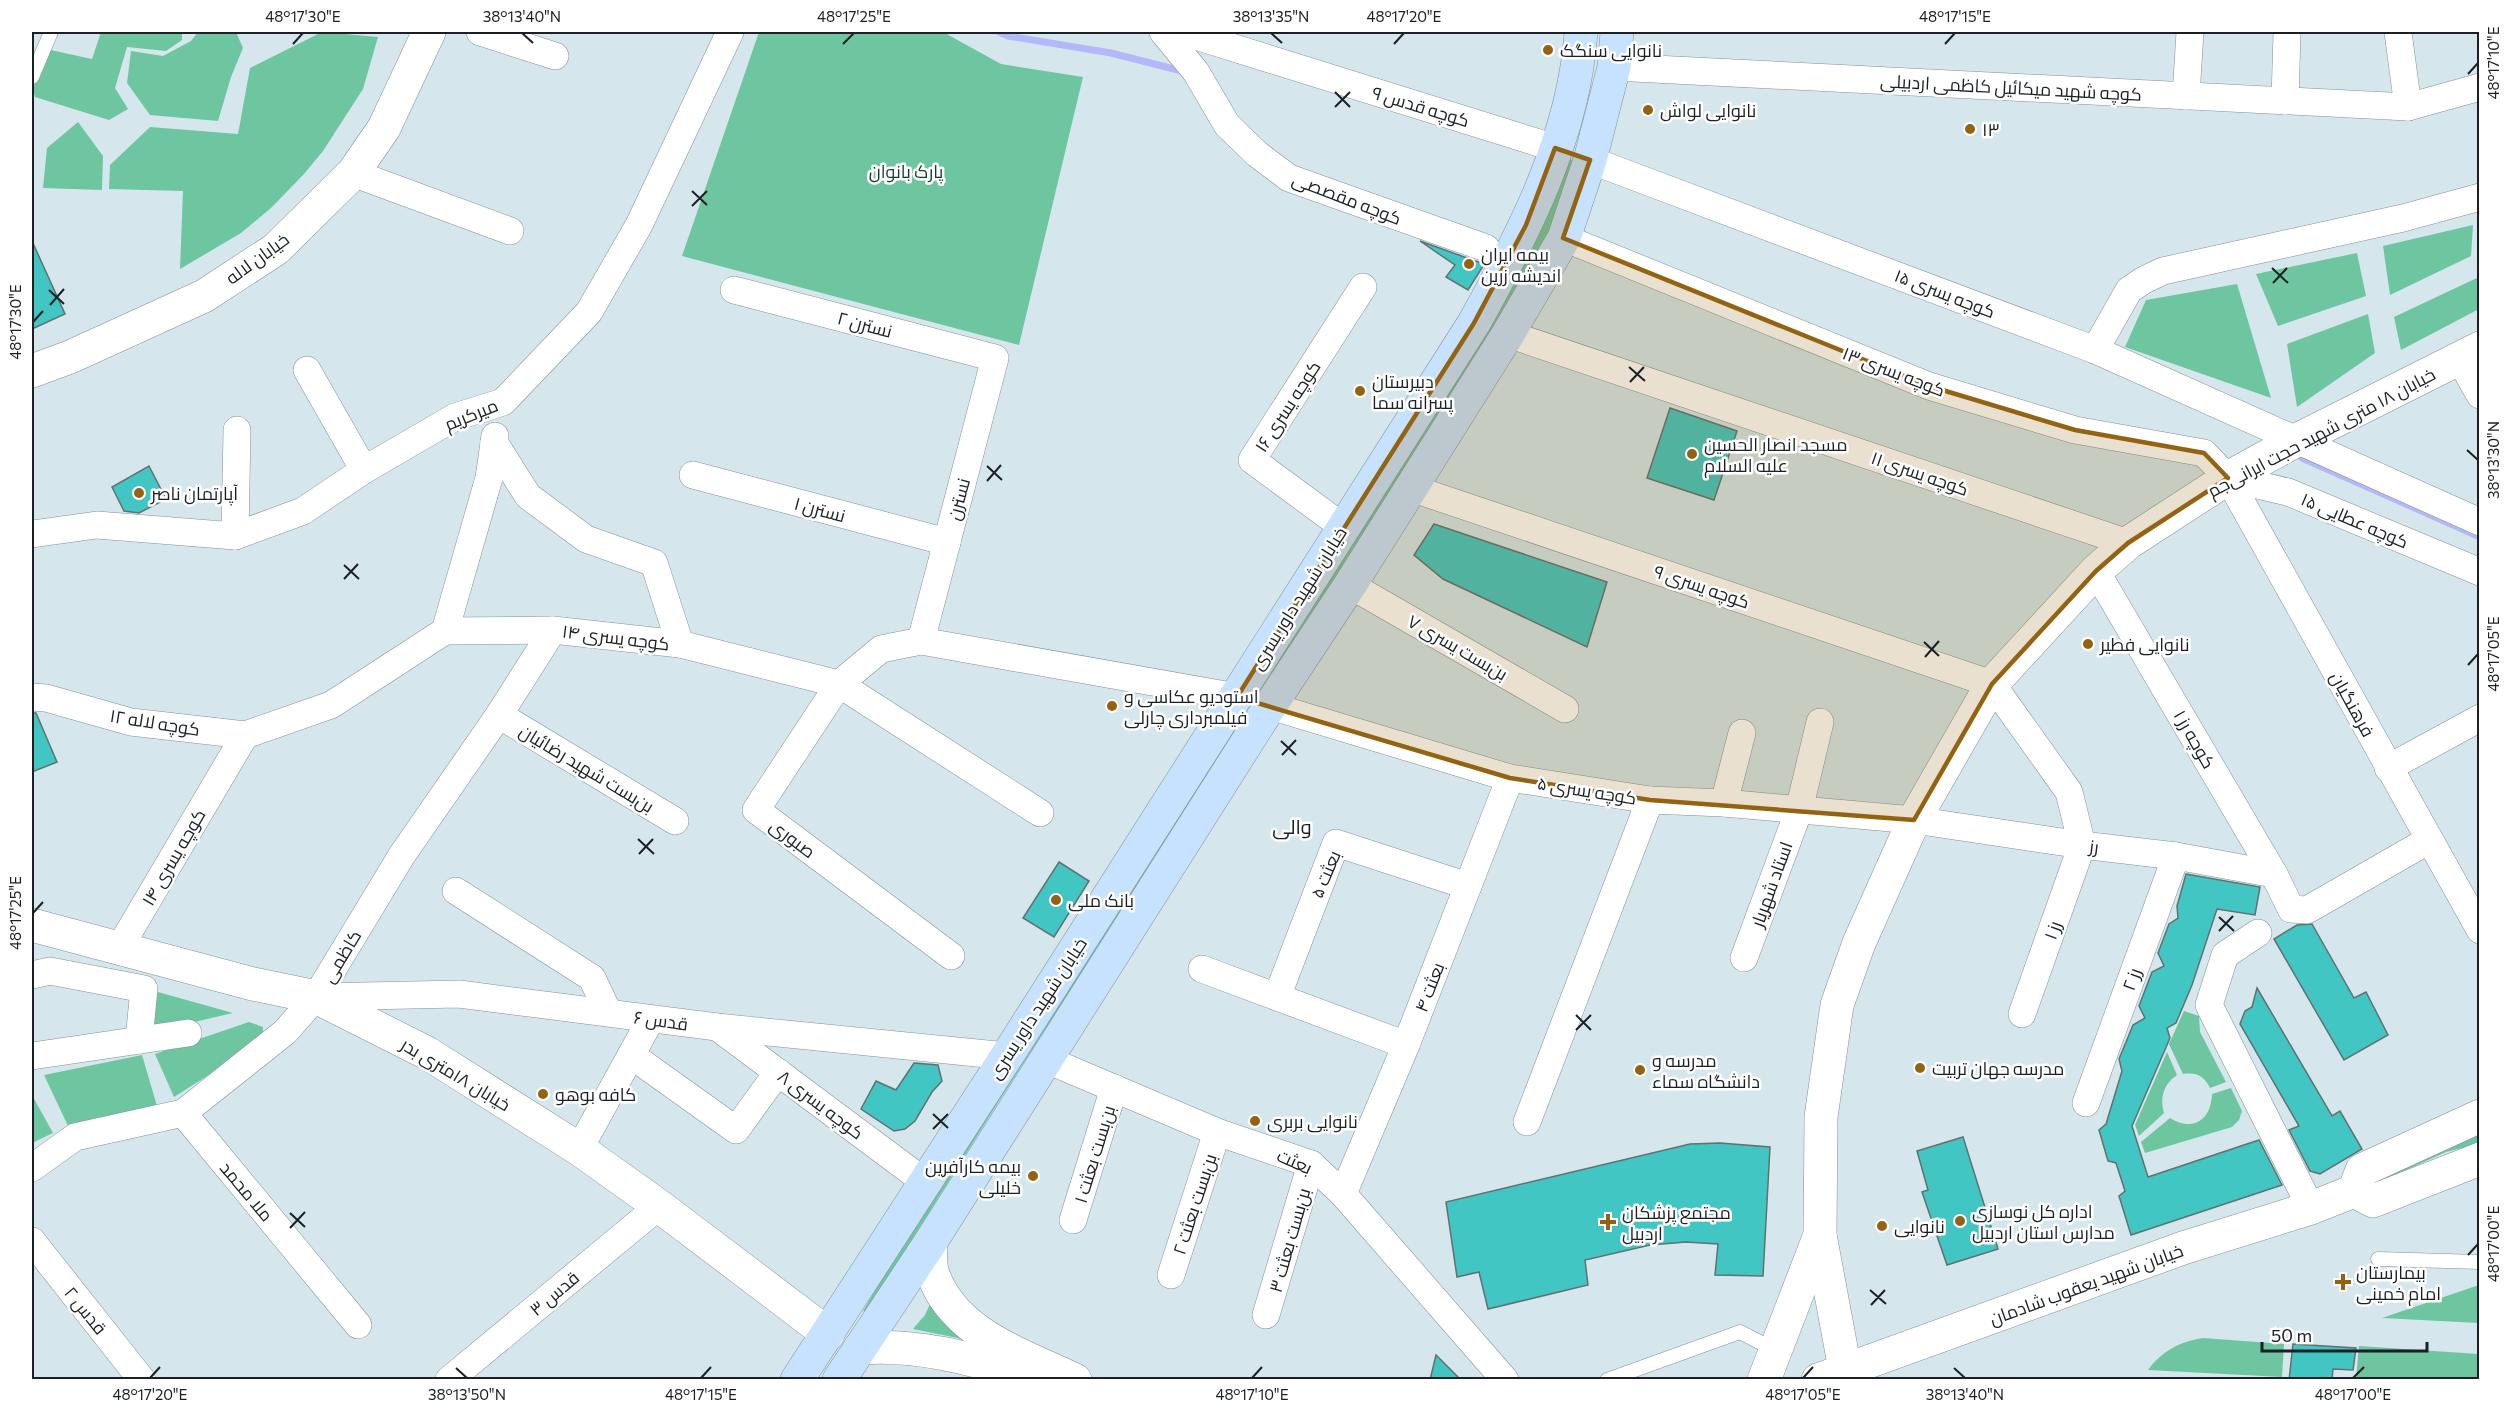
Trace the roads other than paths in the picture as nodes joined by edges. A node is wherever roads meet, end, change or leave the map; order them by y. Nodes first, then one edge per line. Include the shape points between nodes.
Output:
1 (51, 32) edge
2 (423, 32) edge
3 (480, 32) edge
4 (729, 32) edge
5 (1163, 32) edge
6 (1183, 32) edge
7 (1581, 32) edge
8 (1617, 32) edge
9 (2190, 32) edge
10 (2287, 32) edge
11 (2398, 32) edge
12 (555, 56) dead end
13 (1614, 67) junction
14 (32, 77) edge
15 (2480, 87) edge
16 (2186, 96) junction
17 (2285, 101) junction
18 (2408, 107) junction
19 (1556, 148) junction
20 (1590, 160) junction
21 (353, 173) junction
22 (2480, 196) edge
23 (510, 231) dead end
24 (1564, 238) junction
25 (1486, 248) dead end
26 (1363, 287) dead end
27 (734, 290) dead end
28 (1508, 334) junction
29 (2095, 350) junction
30 (2469, 353) edge
31 (995, 358) joint
32 (307, 370) dead end
33 (32, 371) edge
34 (2480, 395) edge
35 (503, 402) junction
36 (237, 430) dead end
37 (2295, 441) junction
38 (494, 442) junction
39 (364, 470) junction
40 (693, 475) dead end
41 (2228, 478) junction
42 (1411, 488) junction
43 (2480, 522) edge
44 (1343, 527) junction
45 (32, 534) edge
46 (235, 536) junction
47 (947, 542) junction
48 (2128, 543) junction
49 (2096, 571) junction
50 (2480, 572) edge
51 (1350, 585) junction
52 (553, 630) junction
53 (445, 631) junction
54 (921, 641) junction
55 (680, 644) junction
56 (839, 684) junction
57 (1992, 684) junction
58 (32, 697) edge
59 (1237, 697) junction
60 (1270, 706) junction
61 (1565, 709) dead end
62 (499, 715) junction
63 (2480, 718) edge
64 (1820, 722) dead end
65 (1742, 733) dead end
66 (245, 735) junction
67 (2388, 768) junction
68 (1510, 778) junction
69 (1650, 800) junction
70 (1724, 803) junction
71 (1799, 810) junction
72 (1040, 813) dead end
73 (1914, 820) junction
74 (675, 821) dead end
75 (2429, 840) junction
76 (2082, 845) junction
77 (2176, 856) junction
78 (2274, 874) junction
79 (1468, 886) junction
80 (456, 891) dead end
81 (32, 925) edge
82 (2480, 930) edge
83 (2258, 933) dead end
84 (120, 947) junction
85 (951, 956) dead end
86 (1744, 958) dead end
87 (1202, 969) dead end
88 (32, 975) edge
89 (316, 997) junction
90 (1277, 997) junction
91 (608, 1012) junction
92 (2022, 1014) dead end
93 (651, 1019) junction
94 (717, 1027) junction
95 (188, 1033) dead end
96 (139, 1040) junction
97 (1406, 1045) junction
98 (631, 1055) junction
99 (32, 1056) edge
100 (1007, 1056) junction
101 (1045, 1059) junction
102 (777, 1072) junction
103 (1114, 1088) junction
104 (2086, 1103) dead end
105 (183, 1113) junction
106 (2480, 1116) edge
107 (1527, 1122) dead end
108 (1217, 1132) junction
109 (586, 1135) dead end
110 (2480, 1159) edge
111 (1311, 1164) junction
112 (32, 1168) edge
113 (925, 1182) junction
114 (2354, 1191) junction
115 (1343, 1194) junction
116 (659, 1206) junction
117 (2311, 1208) junction
118 (1073, 1220) dead end
119 (1820, 1235) junction
120 (32, 1241) edge
121 (930, 1243) junction
122 (2378, 1259) dead end
123 (2480, 1262) edge
124 (40, 1270) edge
125 (1171, 1275) dead end
126 (1266, 1316) dead end
127 (358, 1325) dead end
128 (828, 1334) junction
129 (860, 1347) junction
130 (1770, 1365) edge
131 (1837, 1376) edge
132 (461, 1377) edge
133 (142, 1380) edge
134 (797, 1380) edge
135 (839, 1380) edge
136 (1045, 1380) edge
137 (1074, 1380) edge
138 (1505, 1380) edge
139 (1607, 1380) edge

1 - 14 lane
2 - 21 street, خیابان لاله via 384,128
3 - 12 street
4 - 35 street, میرکریم via 639,225 589,312
5 - 25 street, کوچه مقصصی via 1196,72 1227,124 1257,154 1289,177
6 - 19 street, کوچه قدس ۹
7 - 19 main road, خیابان شهید داور یسری via 1569,104
8 - 13 main road, خیابان شهید داور یسری
9 - 16 street
10 - 17 street
11 - 18 street
13 - 16 street, کوچه شهید میکائیل کاظمی اردبیلی
13 - 20 main road, خیابان شهید داور یسری
15 - 18 street, کوچه شهید میکائیل کاظمی اردبیلی
16 - 17 street, کوچه شهید میکائیل کاظمی اردبیلی
17 - 18 street, کوچه شهید میکائیل کاظمی اردبیلی
19 - 20 main road
19 - 44 main road, خیابان شهید داور یسری via 1526,225 1474,323
20 - 24 main road, خیابان شهید داور یسری
20 - 29 street, کوچه یسری ۱۵
21 - 23 street
21 - 33 street, خیابان لاله via 276,249 204,296
22 - 29 street via 2403,218 2163,271 2129,290
24 - 28 main road, خیابان شهید داور یسری
24 - 41 street, کوچه یسری ۱۳ via 1929,386 2075,430 2204,453
26 - 44 street, کوچه یسری ۱۶ via 1252,460
27 - 31 street, نسترن ۲
28 - 42 main road, خیابان شهید داور یسری
28 - 48 street, کوچه یسری ۱۱
29 - 37 street, کوچه یسری ۱۵
30 - 34 street
30 - 37 street, خیابان ۱۸ متری شهید حجت ایرانی‌جم
31 - 47 street, نسترن
32 - 39 street
35 - 38 street
35 - 39 street, میرکریم via 455,417
36 - 46 street
37 - 41 street, خیابان ۱۸ متری شهید حجت ایرانی‌جم
37 - 43 street
38 - 53 street via 489,478
38 - 55 street via 528,496 586,539 654,563
39 - 46 street, میرکریم via 303,511
40 - 47 street, نسترن ۱
41 - 48 street, خیابان ۱۸ متری شهید حجت ایرانی‌جم
41 - 50 street, کوچه عطایی ۱۵ via 2288,492
41 - 67 street, فرهنگیان
42 - 51 main road, خیابان شهید داور یسری
42 - 57 street, کوچه یسری ۹
44 - 59 main road, خیابان شهید داور یسری
45 - 46 street, میرکریم via 97,525
47 - 54 street, نسترن
48 - 49 street, خیابان ۱۸ متری شهید حجت ایرانی‌جم
49 - 57 street, خیابان ۱۸ متری شهید حجت ایرانی‌جم
49 - 78 street, کوچه رز ۱
51 - 60 main road, خیابان شهید داور یسری
51 - 61 street, بن‌بست یسری ۷
52 - 53 street, کوچه یسری ۱۴
52 - 55 street, کوچه یسری ۱۴
52 - 62 street, کاظمی
53 - 66 street via 331,705
54 - 56 street via 881,649
54 - 59 street
55 - 56 street, کوچه یسری ۱۴
56 - 72 street, کوچه یسری ۱۴
56 - 85 street, صبوری via 756,810
57 - 73 street, خیابان ۱۸ متری شهید حجت ایرانی‌جم
57 - 76 street via 2069,792
58 - 66 street, کوچه لاله ۱۲ via 131,722
59 - 60 main road
59 - 100 main road, خیابان شهید داور یسری
60 - 68 street, کوچه یسری ۵
60 - 101 main road, خیابان شهید داور یسری
62 - 74 street, بن‌بست شهید رضائیان
62 - 89 street, کاظمی via 402,855
63 - 67 street
64 - 71 street, استاد شهریار
65 - 70 street
66 - 84 street, کوچه یسری ۱۴
67 - 75 street, فرهنگیان
68 - 69 street, کوچه یسری ۵
68 - 79 street, بعثت ۴
69 - 70 street, کوچه یسری ۵
69 - 107 street
70 - 71 street, کوچه یسری ۵
71 - 73 street, کوچه یسری ۵
71 - 86 street, استاد شهریار
73 - 76 street, رز
73 - 119 street, خیابان ۱۸ متری شهید حجت ایرانی‌جم via 1859,943 1837,1005 1821,1116
75 - 78 street, کوچه رز ۱ via 2307,910 2291,909
75 - 82 street, فرهنگیان
76 - 77 street, رز
76 - 92 street, رز ۱
77 - 78 street, رز
77 - 104 street, رز ۲
79 - 90 street, بعثت ۵ via 1336,843
79 - 97 street, بعثت ۴
80 - 91 street via 592,978
81 - 84 street, خیابان ۱۸متری بدر
83 - 117 street via 2225,955 2209,1005
84 - 89 street, خیابان ۱۸متری بدر
87 - 90 street
88 - 96 street via 50,971 144,989
89 - 91 street, قدس ۶ via 459,994
89 - 105 street, کاظمی via 285,1032
89 - 116 street, خیابان ۱۸متری بدر via 427,1053 579,1149
90 - 97 street
91 - 93 street, قدس ۶
93 - 94 street, قدس ۶
93 - 98 street
94 - 100 street, قدس ۶
94 - 102 street, کوچه یسری ۸
95 - 96 street
96 - 99 street
97 - 115 street, بعثت ۴
98 - 102 street via 736,1130
98 - 109 street
100 - 113 main road, خیابان شهید داور یسری
101 - 103 street, بعثت
101 - 121 main road, خیابان شهید داور یسری
102 - 113 street, کوچه یسری ۸
103 - 108 street, بعثت
103 - 118 street, بن‌بست بعثت ۱
105 - 112 street, کاظمی via 75,1137
105 - 127 street, ملا محمد
106 - 114 street via 2362,1170
108 - 111 street, بعثت
108 - 125 street, بن‌بست بعثت ۲
110 - 114 street via 2373,1201
111 - 115 street, بعثت
111 - 126 street, بن‌بست بعثت ۳
113 - 128 main road, خیابان شهید داور یسری
114 - 117 street, خیابان شهید یعقوب شادمان
115 - 138 street, بعثت
116 - 128 street, خیابان ۱۸متری بدر
116 - 132 street, قدس ۳
117 - 131 street, خیابان شهید یعقوب شادمان via 2182,1248
119 - 130 street, خیابان ۱۸ متری شهید حجت ایرانی‌جم
119 - 131 street, خیابان ۱۸ متری شهید حجت ایرانی‌جم
120 - 124 street, قدس ۲
121 - 129 main road, خیابان شهید داور یسری
121 - 137 street via 932,1269 941,1293 957,1314 990,1339
122 - 123 lane
124 - 133 street, قدس ۲
128 - 129 main road
128 - 134 main road, خیابان شهید داور یسری
129 - 135 main road, خیابان شهید داور یسری
129 - 136 street via 915,1348
130 - 139 lane via 1740,1332

